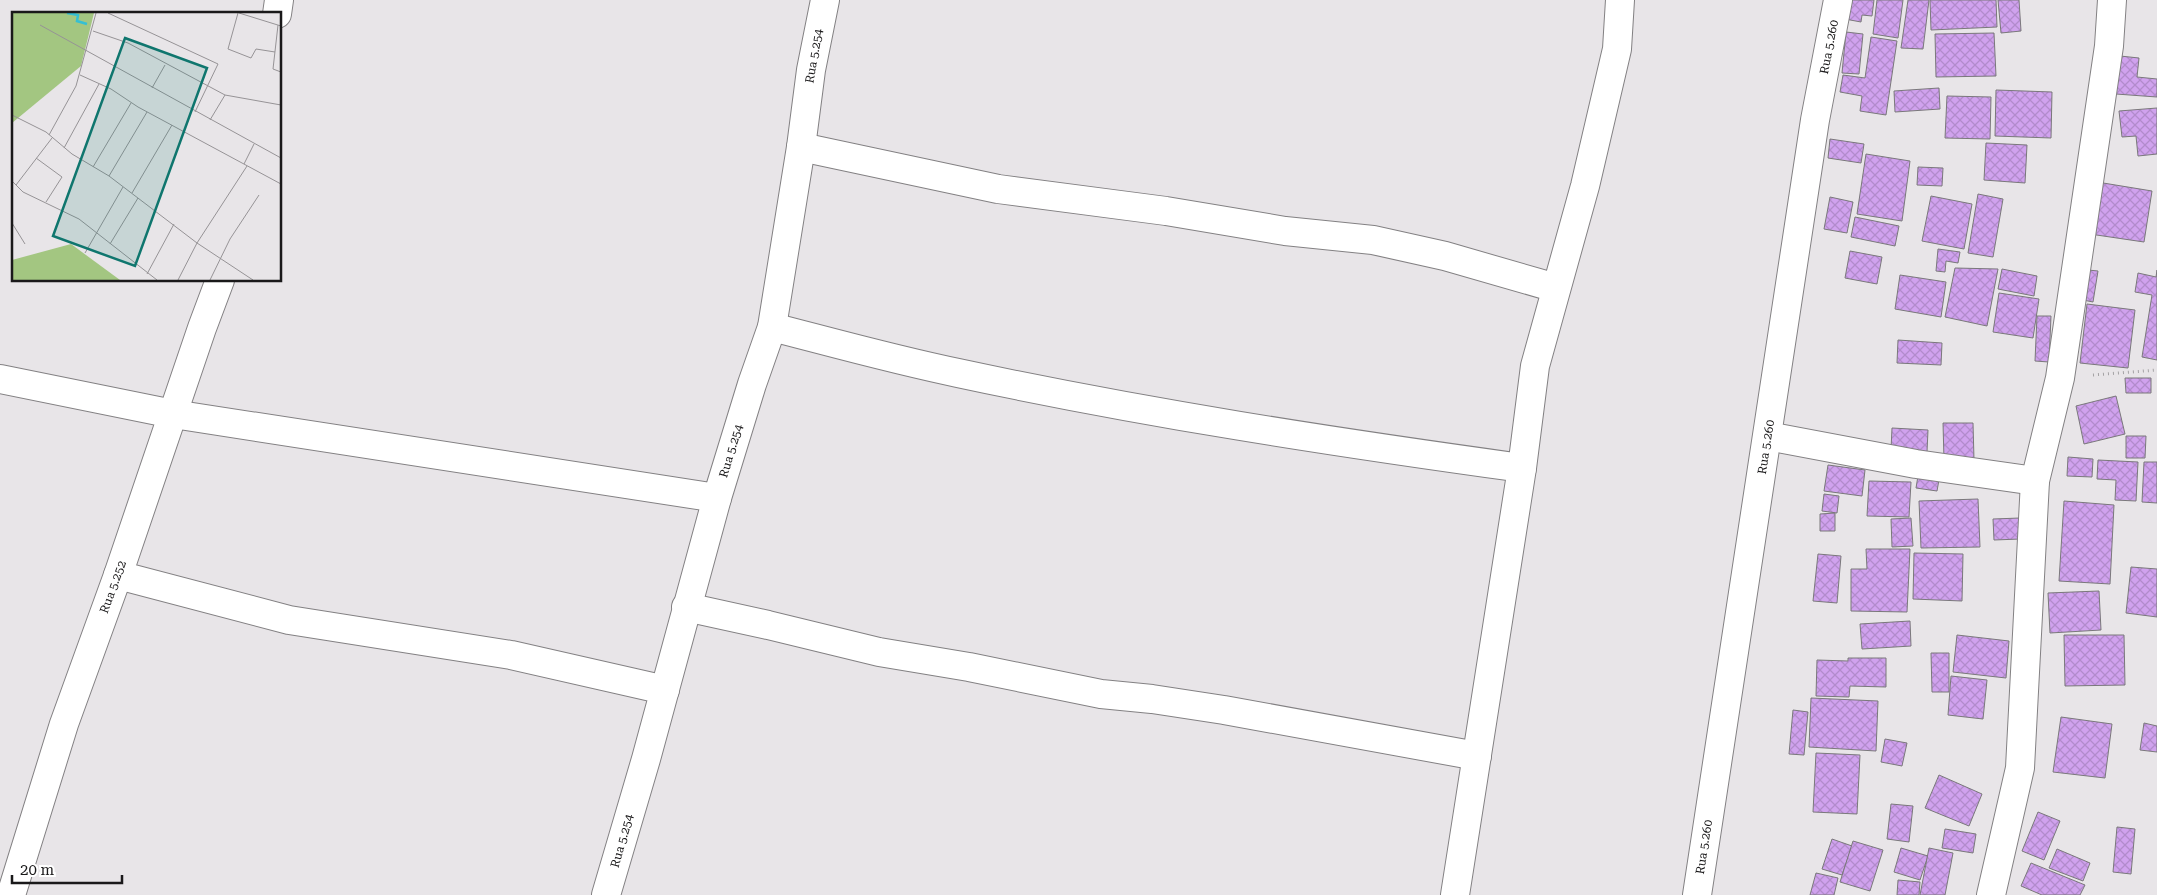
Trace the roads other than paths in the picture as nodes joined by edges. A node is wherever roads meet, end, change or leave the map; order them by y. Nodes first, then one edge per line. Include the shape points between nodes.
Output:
1 (825, 0) edge
2 (1620, 0) edge
3 (1838, 0) edge
4 (2112, 0) edge
5 (801, 147) junction
6 (220, 281) edge
7 (1556, 288) junction
8 (772, 327) junction
9 (0, 379) edge
10 (173, 414) junction
11 (1768, 436) junction
12 (1522, 468) junction
13 (2035, 481) junction
14 (717, 498) junction
15 (118, 575) junction
16 (686, 607) junction
17 (665, 690) junction
18 (1477, 756) junction
19 (11, 895) edge
20 (606, 895) edge
21 (1454, 895) edge
22 (1697, 895) edge
23 (1992, 895) edge

1 - 5 street, Rua 5.254 via 810,70
2 - 7 street via 1617,49 1585,186
3 - 11 street, Rua 5.260 via 1815,120
4 - 13 street via 2110,46 2060,378
5 - 7 street via 998,189 1166,211 1285,231 1373,240 1445,256
5 - 8 street, Rua 5.254
6 - 10 street, Rua 5.252
7 - 12 street via 1535,366
8 - 12 street via 956,373 1120,405 1355,445
8 - 14 street, Rua 5.254
9 - 10 street
10 - 14 street
10 - 15 street, Rua 5.252
11 - 13 street via 1916,464
11 - 22 street, Rua 5.260
12 - 18 street
13 - 23 street via 2020,768
14 - 16 street, Rua 5.254
15 - 17 street via 289,620 511,655
15 - 19 street, Rua 5.252 via 64,724
16 - 17 street, Rua 5.254
16 - 18 street via 879,652 1101,694 1224,710
17 - 20 street, Rua 5.254
18 - 21 street

